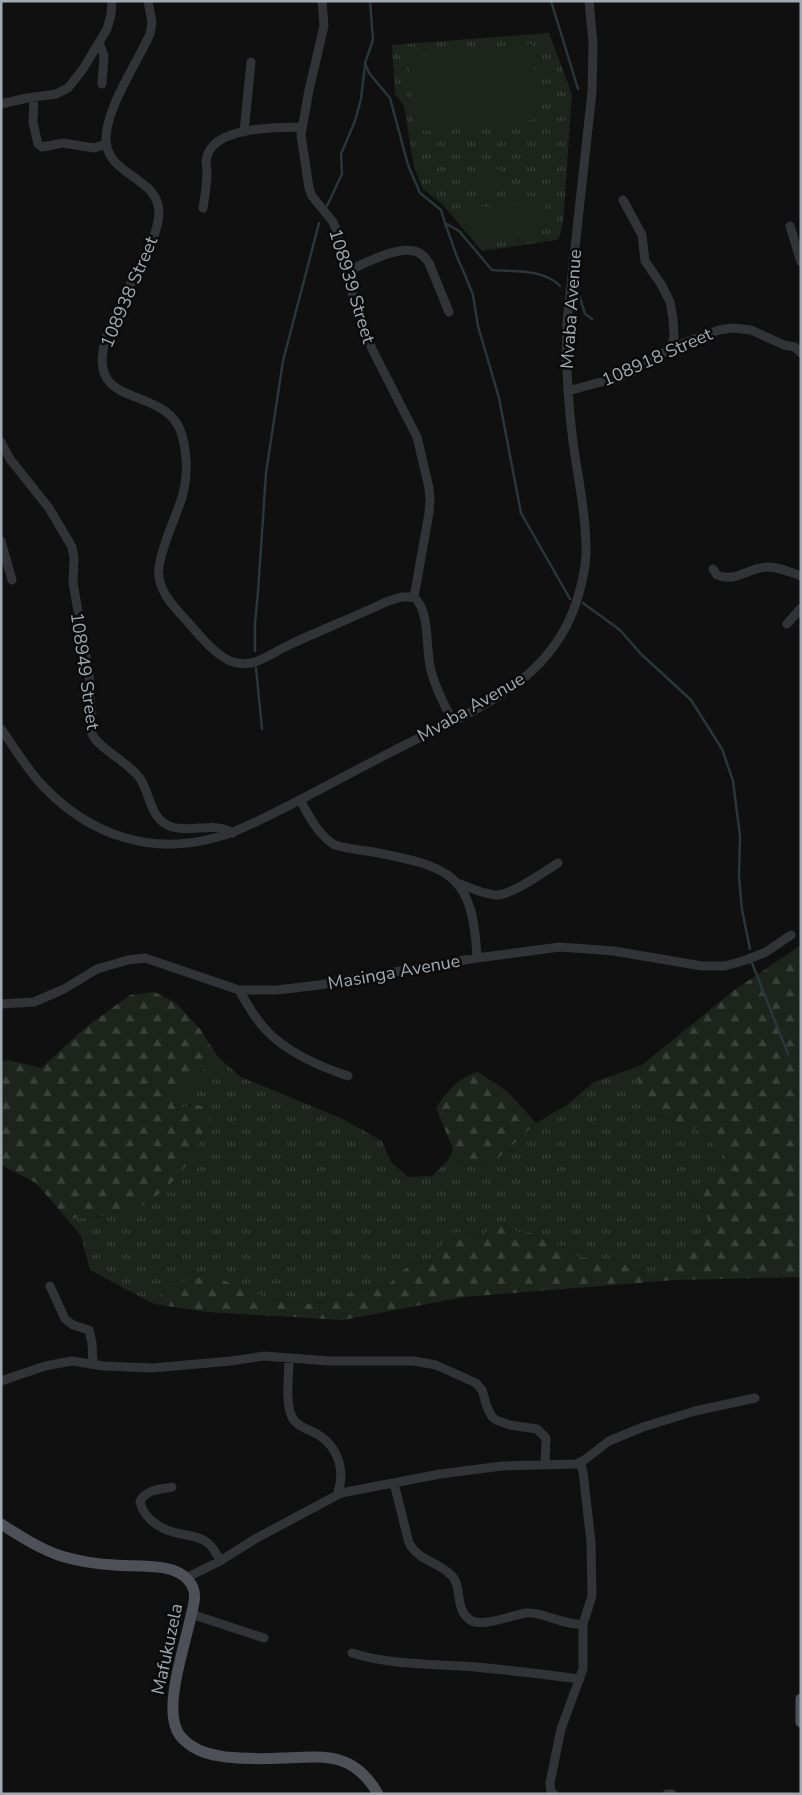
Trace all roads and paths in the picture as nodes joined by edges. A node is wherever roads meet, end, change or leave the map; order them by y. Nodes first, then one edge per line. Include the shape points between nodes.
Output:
1 (112, 1) edge
2 (148, 1) edge
3 (322, 1) edge
4 (589, 1) edge
5 (99, 42) junction
6 (251, 62) dead end
7 (102, 84) dead end
8 (34, 97) junction
9 (1, 104) edge
10 (302, 126) junction
11 (244, 132) junction
12 (106, 144) junction
13 (623, 200) dead end
14 (203, 208) dead end
15 (790, 226) dead end
16 (801, 262) edge
17 (347, 272) junction
18 (449, 312) dead end
19 (799, 347) edge
20 (671, 348) junction
21 (568, 391) junction
22 (1, 442) edge
23 (1, 541) edge
24 (713, 569) dead end
25 (801, 576) edge
26 (12, 580) dead end
27 (414, 597) junction
28 (801, 608) edge
29 (787, 624) dead end
30 (453, 721) junction
31 (1, 729) edge
32 (300, 800) junction
33 (233, 832) junction
34 (558, 863) dead end
35 (457, 883) junction
36 (791, 935) dead end
37 (477, 958) junction
38 (239, 990) junction
39 (1, 1004) edge
40 (348, 1076) dead end
41 (50, 1286) dead end
42 (289, 1359) junction
43 (93, 1364) junction
44 (1, 1381) edge
45 (755, 1398) dead end
46 (580, 1462) junction
47 (545, 1464) junction
48 (394, 1483) junction
49 (172, 1488) dead end
50 (336, 1495) junction
51 (1, 1524) edge
52 (220, 1561) junction
53 (186, 1578) junction
54 (191, 1614) junction
55 (582, 1624) junction
56 (264, 1638) dead end
57 (352, 1653) dead end
58 (580, 1679) junction
59 (801, 1700) edge
60 (801, 1722) edge
61 (378, 1794) edge
62 (554, 1794) edge
63 (667, 1794) edge
64 (672, 1794) edge

1 - 5 street via 111,15
2 - 12 street via 152,22 150,34 113,110 107,126
3 - 10 street, 108939 Street via 322,35
4 - 21 street, Mvaba Avenue via 593,43 592,92 567,321
5 - 7 street via 104,56
5 - 8 street via 68,88 56,94
6 - 11 street
8 - 9 street
8 - 12 street via 33,123 38,144 42,147 63,143 94,148
10 - 11 street
10 - 17 street, 108939 Street via 309,188 336,229
11 - 14 street via 222,137 209,152
12 - 27 street, 108938 Street via 116,163 152,191 159,211 158,225 107,334 101,365 108,381 129,395 161,408 174,419 181,434 186,470 180,504 160,565 160,583 165,594 224,658 239,663 256,662 386,602
13 - 20 street via 642,235 645,261 670,302 674,337
15 - 16 street
17 - 18 street via 388,253 406,249 415,251 429,263
17 - 27 street, 108939 Street via 372,349 417,437 429,488 429,513
19 - 20 street, 108918 Street via 784,345 751,330 733,328 704,334
20 - 21 street, 108918 Street via 634,371
21 - 30 street, Mvaba Avenue via 586,534 585,567 571,618 553,648 529,675 506,692
22 - 33 street, 108949 Street via 10,459 49,508 73,550 73,583 89,674 94,737 139,776 162,821 175,828 221,827
23 - 26 street
24 - 25 street via 717,575 730,578 768,566
27 - 30 street via 424,615 430,669
28 - 29 street
30 - 32 street, Mvaba Avenue
31 - 33 street, Mvaba Avenue via 43,786 77,816 105,832 160,844 201,841
32 - 33 street, Mvaba Avenue
32 - 35 street via 322,834 335,845 432,866
34 - 35 street via 502,895 492,895
35 - 37 street via 472,911
36 - 37 street, Masinga Avenue via 766,952 725,966 702,966 560,947
37 - 38 street, Masinga Avenue via 293,988
38 - 39 street, Masinga Avenue via 145,958 97,969 34,1002
38 - 40 street via 251,1011 280,1043
41 - 43 street via 65,1319 72,1325 89,1330
42 - 43 street via 264,1356 152,1368
42 - 47 street via 436,1365 476,1383 496,1420 541,1432 546,1438
42 - 50 street via 288,1403 291,1416 303,1428 318,1434 337,1456 341,1479
43 - 44 street via 61,1363
45 - 46 street via 643,1427 609,1441
46 - 47 street
46 - 55 street via 592,1574 592,1596
47 - 48 street via 502,1466
48 - 50 street
48 - 55 street via 409,1543 420,1557 455,1579 463,1613 470,1621 479,1623 527,1613
49 - 52 street via 144,1495 140,1501 144,1512 158,1526 206,1541
50 - 52 street
51 - 53 main road via 60,1555 85,1562 166,1568 176,1570
52 - 53 street
53 - 54 main road, Mafukuzela via 196,1598
54 - 56 street
54 - 61 main road, Mafukuzela via 174,1692 174,1718 181,1738 203,1752 220,1756 340,1759 365,1775
55 - 58 street via 583,1669
57 - 58 street via 413,1663
58 - 62 street via 556,1753 550,1783
59 - 60 main road
63 - 64 street

